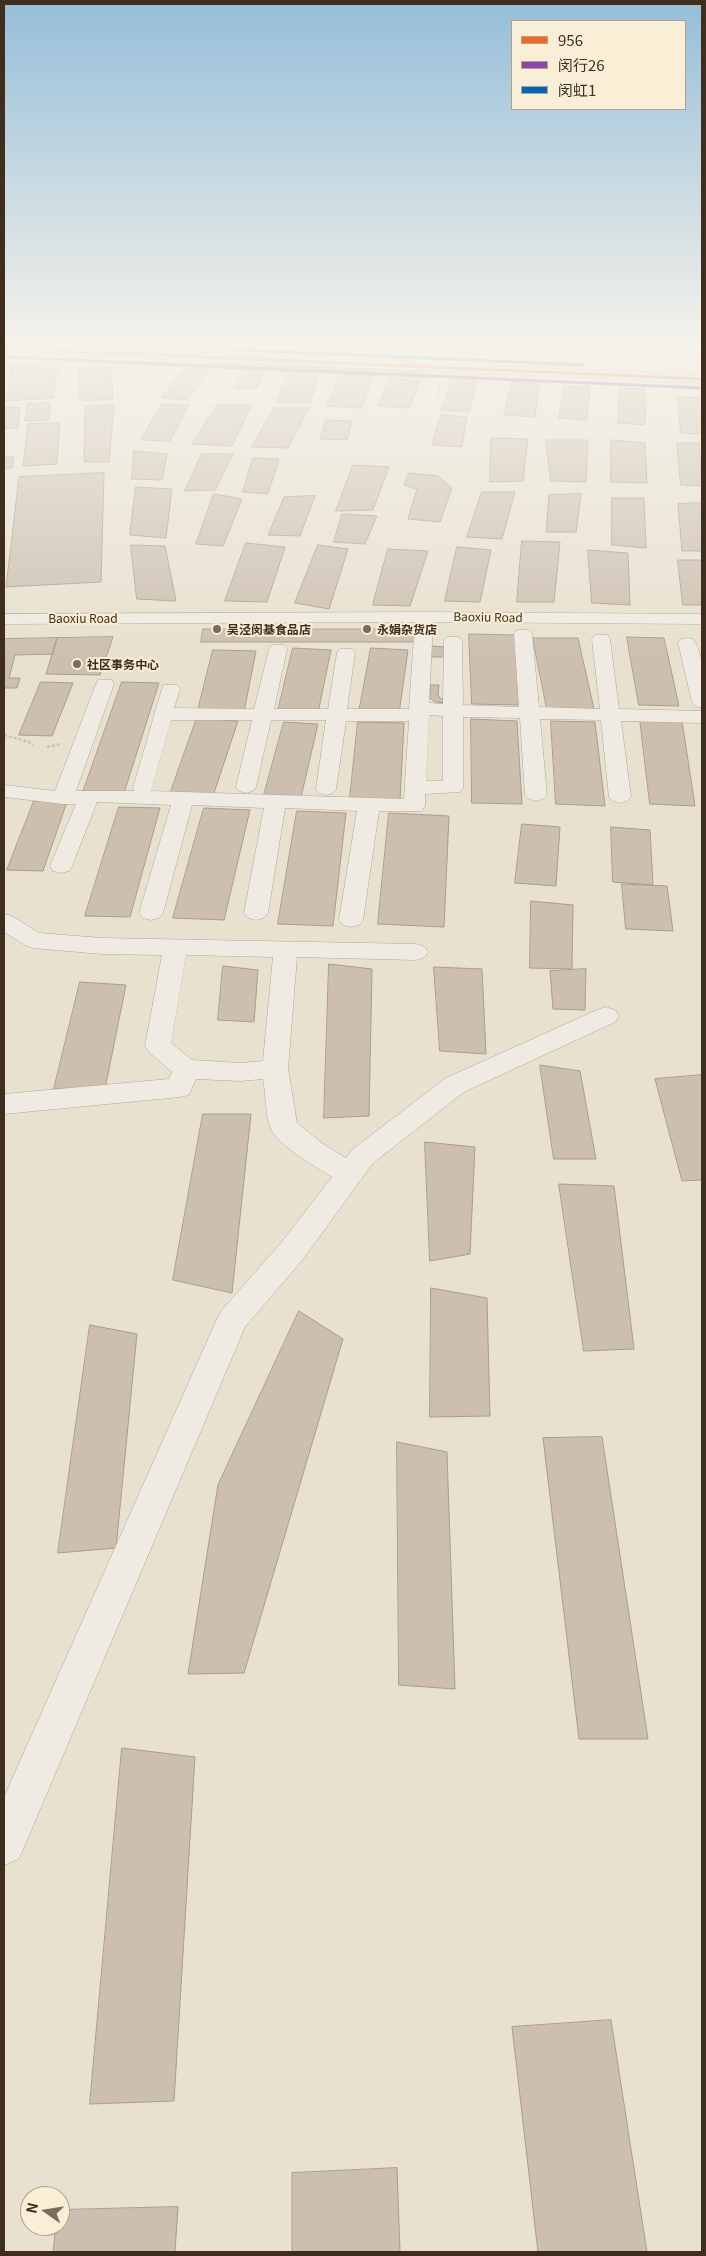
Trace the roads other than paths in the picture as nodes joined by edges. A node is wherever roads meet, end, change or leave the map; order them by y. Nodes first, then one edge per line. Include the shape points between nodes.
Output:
1 (424, 617) junction
2 (4, 619) edge
3 (702, 619) edge
4 (523, 634) dead end
5 (600, 639) dead end
6 (453, 641) dead end
7 (687, 643) dead end
8 (278, 649) dead end
9 (346, 653) dead end
10 (104, 684) dead end
11 (170, 689) dead end
12 (702, 702) edge
13 (453, 710) junction
14 (419, 711) junction
15 (529, 713) junction
16 (163, 714) junction
17 (262, 714) junction
18 (338, 714) junction
19 (610, 715) junction
20 (702, 717) edge
21 (246, 787) dead end
22 (415, 787) junction
23 (143, 788) dead end
24 (326, 789) dead end
25 (4, 792) edge
26 (536, 795) dead end
27 (89, 797) junction
28 (620, 797) dead end
29 (64, 798) junction
30 (183, 799) junction
31 (275, 803) junction
32 (368, 804) junction
33 (61, 866) dead end
34 (151, 913) dead end
35 (256, 913) dead end
36 (351, 920) dead end
37 (4, 921) edge
38 (175, 948) junction
39 (286, 950) junction
40 (416, 952) dead end
41 (606, 1016) dead end
42 (186, 1069) junction
43 (275, 1069) junction
44 (4, 1104) edge
45 (349, 1174) junction
46 (4, 1844) edge

1 - 2 street, Baoxiu Road
1 - 3 street, Baoxiu Road
1 - 14 street
4 - 15 street
5 - 19 street
6 - 13 street
7 - 12 street
8 - 17 street
9 - 18 street
10 - 29 street
11 - 16 street
13 - 14 street
13 - 15 street
13 - 22 street via 453,788
14 - 18 street
14 - 22 street
15 - 19 street
15 - 26 street
16 - 17 street
16 - 23 street
17 - 18 street
17 - 21 street
18 - 24 street
19 - 20 street
19 - 28 street
22 - 32 street via 414,806
25 - 29 street
27 - 29 street
27 - 30 street
27 - 33 street
30 - 31 street
30 - 34 street
31 - 32 street
31 - 35 street
32 - 36 street
37 - 38 street via 33,940
38 - 39 street
38 - 42 street via 158,1046
39 - 40 street
39 - 43 street
41 - 45 street via 455,1085 363,1156
42 - 43 street via 241,1072
42 - 44 street via 180,1088
43 - 45 street via 284,1127
45 - 46 street via 292,1251 233,1319

